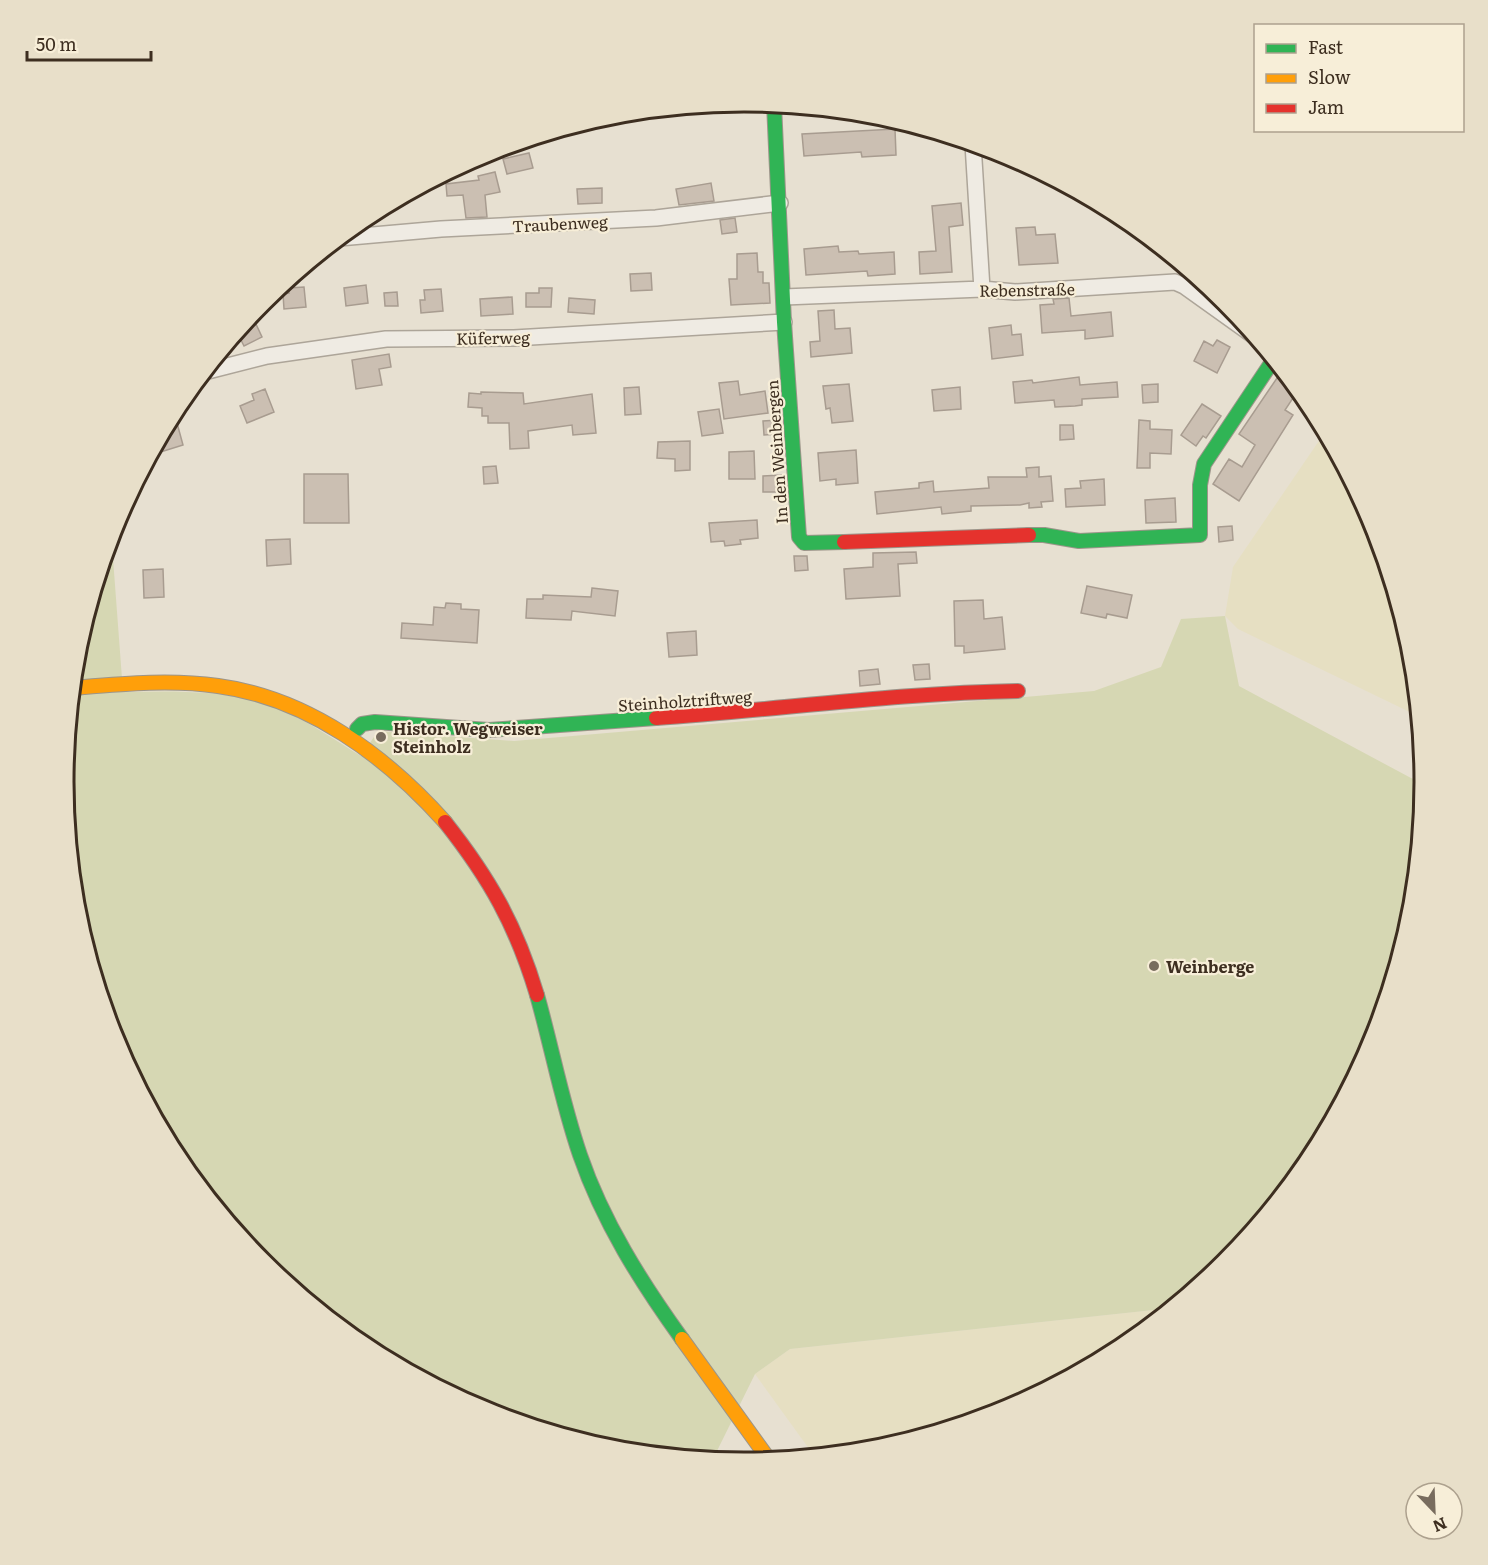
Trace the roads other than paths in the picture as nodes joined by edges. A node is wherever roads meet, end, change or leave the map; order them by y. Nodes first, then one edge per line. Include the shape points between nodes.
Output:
1 (775, 113) edge
2 (975, 153) edge
3 (780, 203) junction
4 (355, 237) edge
5 (982, 290) junction
6 (783, 297) junction
7 (1223, 314) edge
8 (784, 322) junction
9 (1269, 366) edge
10 (216, 369) edge
11 (80, 687) edge
12 (1018, 691) dead end
13 (357, 729) dead end
14 (764, 1453) edge

1 - 3 street, In den Weinbergen
2 - 5 street
3 - 4 street, Traubenweg via 656,218
3 - 6 street, In den Weinbergen
5 - 6 street, Rebenstraße
5 - 7 street, Rebenstraße via 1015,292 1175,282
6 - 8 street, In den Weinbergen
8 - 9 street, In den Weinbergen via 798,533 804,543 1044,535 1079,541 1200,536 1204,464
8 - 10 street, Küferweg via 514,338 386,339 267,356
11 - 14 street via 185,682 238,689 269,698 331,728 371,754 438,812 503,905 520,945 580,1155 613,1232
12 - 13 street, Steinholztriftweg via 489,730 375,722

